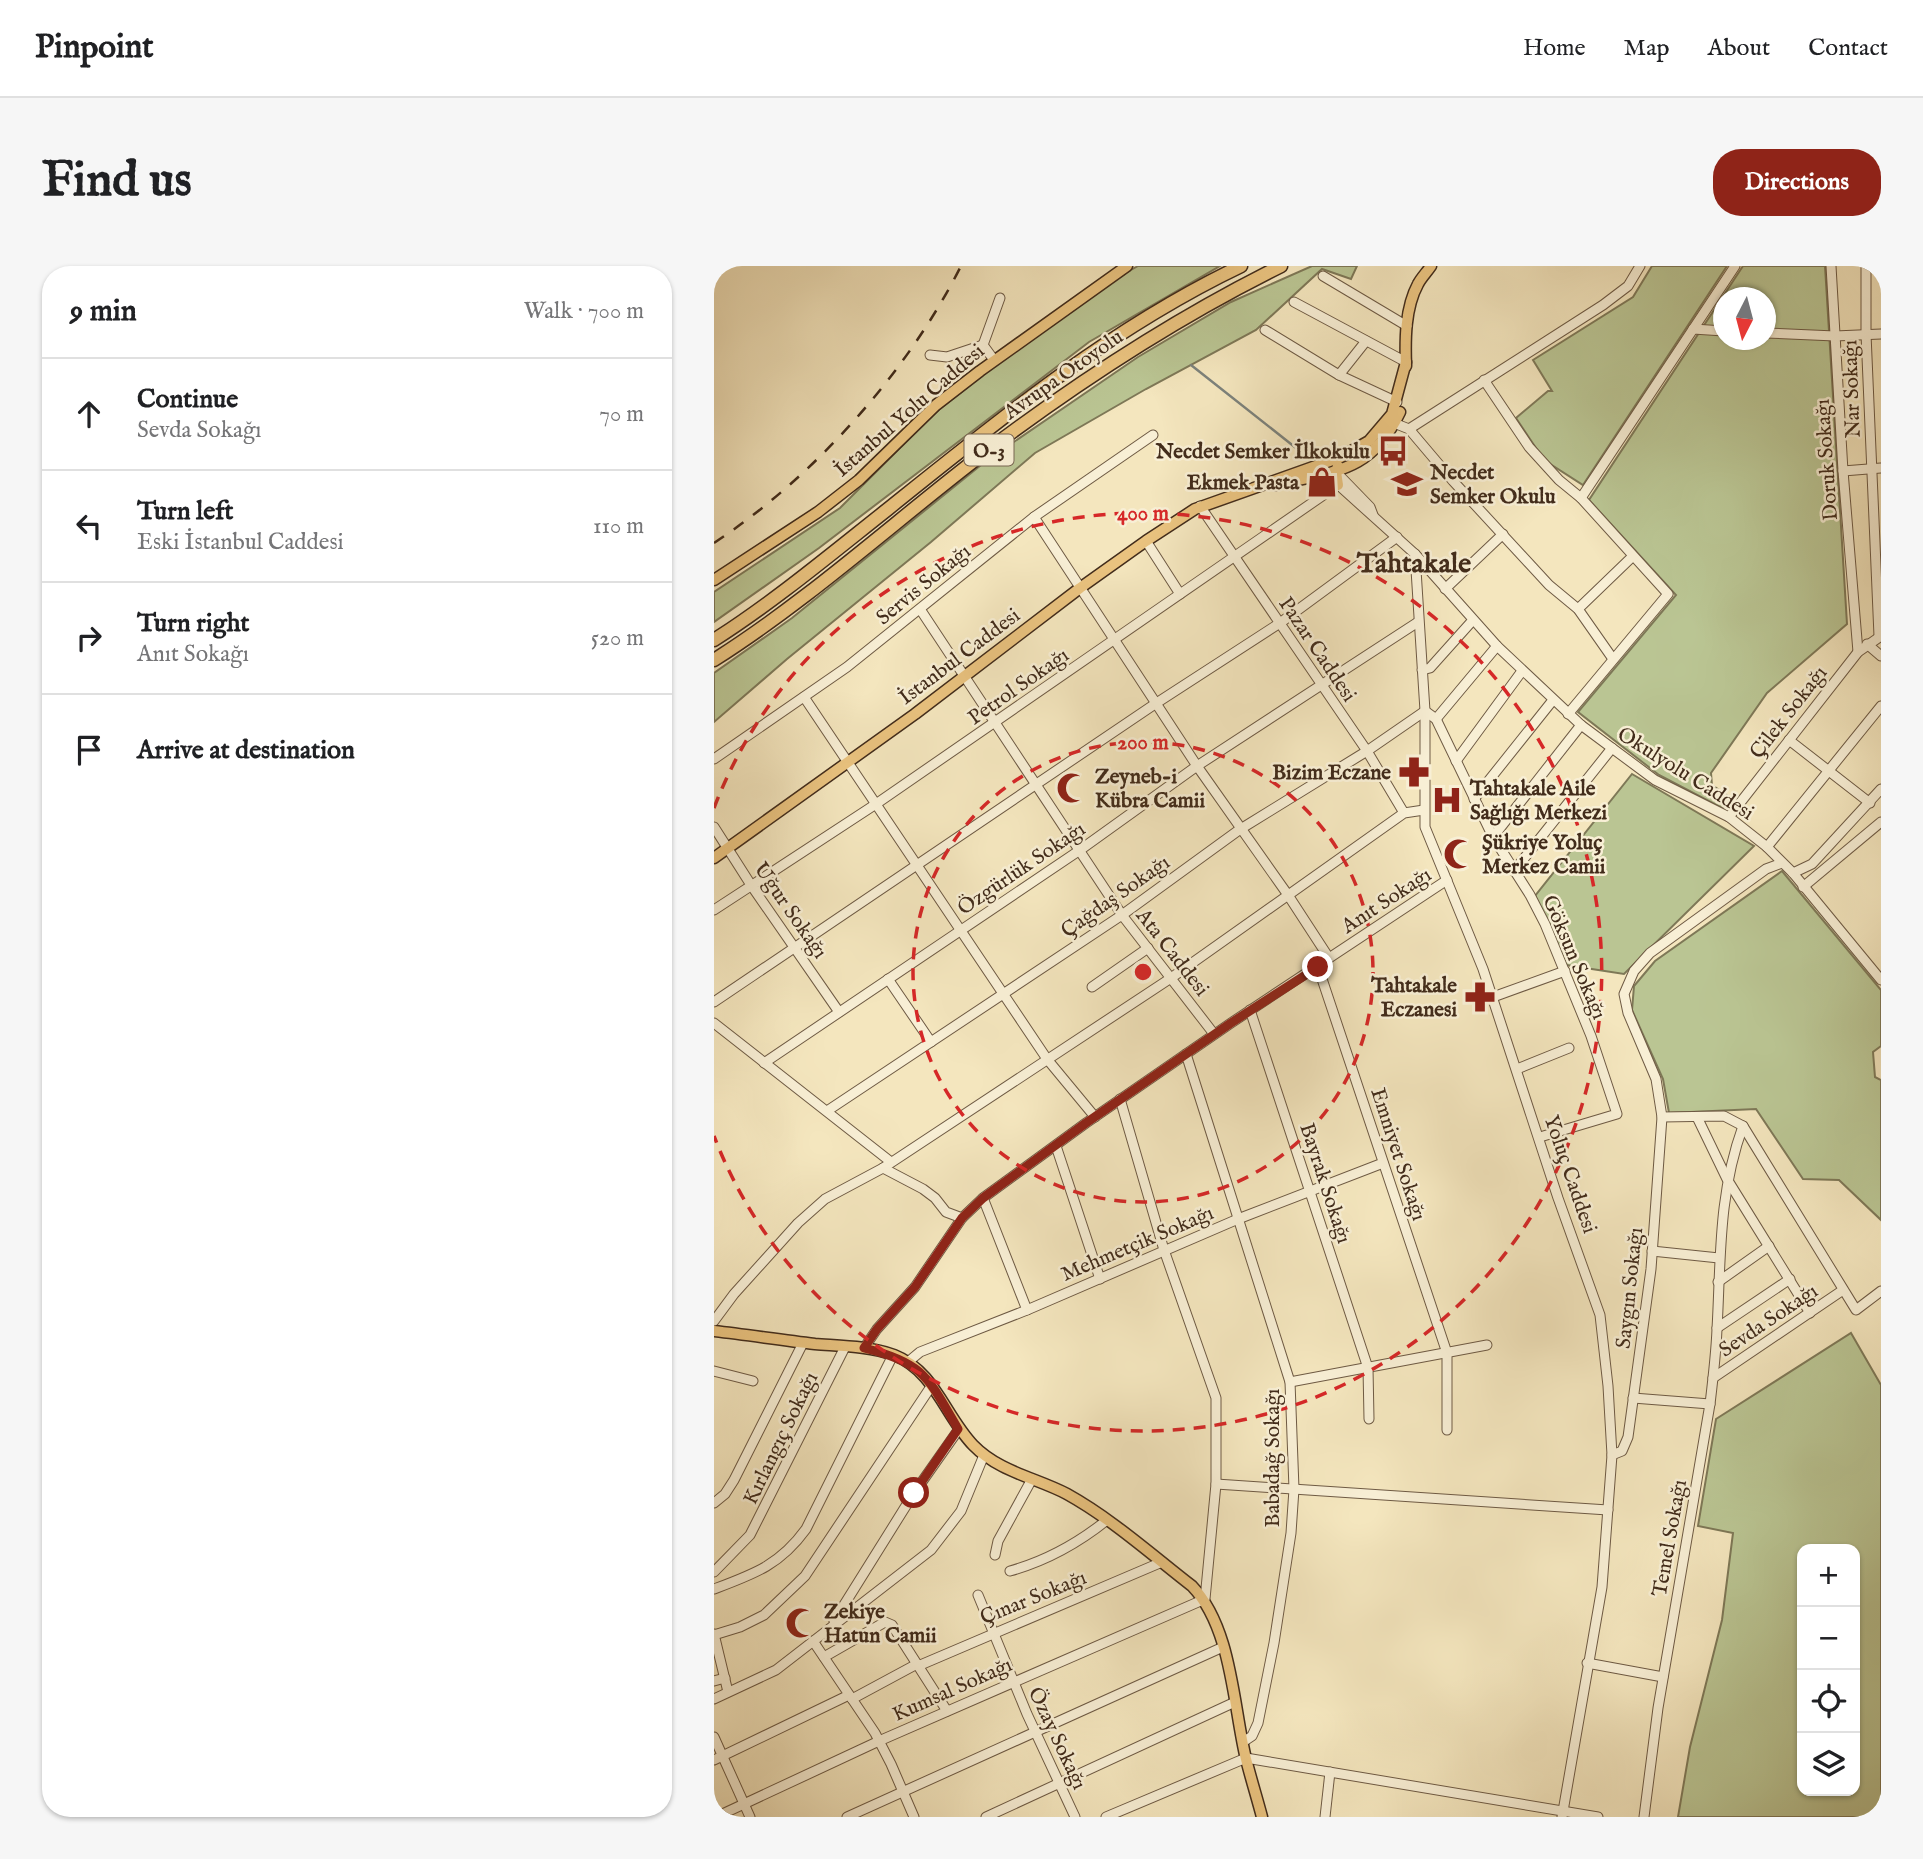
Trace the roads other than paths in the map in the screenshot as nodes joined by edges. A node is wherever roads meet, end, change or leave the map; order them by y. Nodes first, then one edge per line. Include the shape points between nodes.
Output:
1 (1128, 266) edge
2 (1241, 266) edge
3 (1281, 266) edge
4 (1431, 266) edge
5 (1640, 266) edge
6 (1735, 266) edge
7 (1831, 266) edge
8 (1866, 266) edge
9 (1323, 276) dead end
10 (1000, 298) dead end
11 (1294, 302) dead end
12 (1407, 326) junction
13 (1693, 329) junction
14 (1265, 330) dead end
15 (1713, 330) edge
16 (1776, 333) edge
17 (1866, 334) junction
18 (1881, 334) edge
19 (1835, 335) junction
20 (1366, 341) junction
21 (983, 345) junction
22 (930, 355) dead end
23 (994, 360) junction
24 (1406, 362) junction
25 (1339, 375) junction
26 (1484, 380) junction
27 (1397, 402) junction
28 (1391, 422) junction
29 (1409, 429) junction
30 (1153, 435) dead end
31 (1360, 446) junction
32 (1876, 468) edge
33 (1303, 469) junction
34 (1843, 471) junction
35 (1331, 472) junction
36 (1338, 485) junction
37 (1232, 495) junction
38 (1581, 498) junction
39 (1200, 506) junction
40 (1373, 515) junction
41 (1034, 517) junction
42 (1503, 534) junction
43 (1398, 537) junction
44 (1146, 541) junction
45 (1415, 554) junction
46 (1633, 556) junction
47 (1235, 557) junction
48 (714, 580) edge
49 (1080, 588) junction
50 (1444, 589) junction
51 (1180, 594) junction
52 (920, 609) junction
53 (1578, 609) junction
54 (1473, 620) junction
55 (1418, 622) junction
56 (1280, 623) junction
57 (1880, 636) edge
58 (1114, 639) junction
59 (714, 640) edge
60 (1867, 644) junction
61 (1497, 646) junction
62 (1858, 652) junction
63 (1881, 656) edge
64 (1613, 659) junction
65 (714, 660) edge
66 (1422, 670) junction
67 (1522, 671) junction
68 (964, 676) junction
69 (1323, 686) junction
70 (804, 697) junction
71 (1553, 700) junction
72 (1155, 704) junction
73 (1881, 706) edge
74 (1425, 711) junction
75 (1568, 714) junction
76 (1436, 719) junction
77 (995, 723) junction
78 (1581, 725) junction
79 (1789, 740) junction
80 (1612, 748) junction
81 (1367, 751) junction
82 (714, 759) edge
83 (1456, 761) junction
84 (848, 763) junction
85 (1197, 766) junction
86 (1829, 771) junction
87 (1037, 785) junction
88 (1881, 789) edge
89 (1474, 799) junction
90 (1870, 803) junction
91 (876, 804) junction
92 (1424, 810) junction
93 (1404, 813) junction
94 (1728, 817) junction
95 (1881, 822) edge
96 (714, 827) edge
97 (1239, 830) junction
98 (1493, 837) junction
99 (1768, 847) junction
100 (728, 848) junction
101 (1080, 850) junction
102 (714, 858) edge
103 (1782, 863) junction
104 (917, 865) junction
105 (1514, 872) junction
106 (1793, 873) junction
107 (1447, 880) junction
108 (751, 885) junction
109 (1803, 887) junction
110 (1288, 895) junction
111 (714, 910) edge
112 (1122, 915) junction
113 (961, 930) junction
114 (796, 947) junction
115 (1148, 948) junction
116 (1329, 958) junction
117 (1318, 967) junction
118 (1565, 971) junction
119 (1171, 978) junction
120 (888, 979) junction
121 (1881, 980) edge
122 (1092, 987) dead end
123 (1003, 994) junction
124 (1493, 997) junction
125 (714, 1002) edge
126 (1250, 1010) junction
127 (839, 1012) junction
128 (714, 1023) edge
129 (1214, 1034) junction
130 (931, 1042) junction
131 (1569, 1048) dead end
132 (1186, 1054) junction
133 (1047, 1059) junction
134 (764, 1063) junction
135 (1517, 1069) junction
136 (1120, 1099) junction
137 (827, 1111) junction
138 (1662, 1116) junction
139 (1095, 1117) junction
140 (1697, 1117) junction
141 (1743, 1126) junction
142 (1540, 1137) junction
143 (1056, 1146) junction
144 (1384, 1163) junction
145 (887, 1165) junction
146 (1727, 1179) junction
147 (1310, 1191) junction
148 (983, 1198) junction
149 (962, 1218) junction
150 (1238, 1219) junction
151 (1769, 1246) junction
152 (1164, 1250) junction
153 (1652, 1251) junction
154 (1718, 1258) junction
155 (1100, 1279) junction
156 (1790, 1279) junction
157 (1718, 1282) junction
158 (1843, 1290) junction
159 (1881, 1291) edge
160 (1027, 1310) junction
161 (1810, 1312) junction
162 (714, 1321) edge
163 (1717, 1328) junction
164 (714, 1331) edge
165 (803, 1342) junction
166 (1487, 1345) dead end
167 (845, 1347) junction
168 (864, 1348) junction
169 (1447, 1353) junction
170 (894, 1355) junction
171 (908, 1362) junction
172 (1368, 1368) junction
173 (714, 1371) edge
174 (1713, 1378) junction
175 (753, 1381) dead end
176 (1290, 1382) junction
177 (932, 1385) junction
178 (1633, 1398) junction
179 (1710, 1404) junction
180 (1369, 1419) dead end
181 (958, 1429) junction
182 (1447, 1430) dead end
183 (984, 1455) junction
184 (1612, 1455) junction
185 (1032, 1479) junction
186 (1216, 1484) junction
187 (1294, 1489) junction
188 (714, 1503) edge
189 (1608, 1510) junction
190 (1107, 1520) junction
191 (995, 1555) dead end
192 (1161, 1562) junction
193 (1010, 1571) dead end
194 (714, 1572) edge
195 (714, 1589) edge
196 (978, 1595) dead end
197 (1205, 1599) junction
198 (830, 1628) junction
199 (993, 1633) junction
200 (714, 1635) edge
201 (813, 1641) junction
202 (1223, 1647) junction
203 (824, 1657) junction
204 (1587, 1663) junction
205 (917, 1665) junction
206 (1664, 1677) junction
207 (725, 1678) junction
208 (1013, 1681) junction
209 (714, 1682) edge
210 (729, 1692) junction
211 (851, 1697) junction
212 (714, 1699) edge
213 (1235, 1702) junction
214 (947, 1710) junction
215 (1036, 1732) junction
216 (714, 1737) edge
217 (879, 1741) junction
218 (1243, 1742) junction
219 (718, 1758) edge
220 (1246, 1758) junction
221 (1330, 1772) junction
222 (1060, 1783) junction
223 (903, 1792) junction
224 (744, 1804) junction
225 (1563, 1814) edge
226 (1258, 1816) edge
227 (716, 1817) edge
228 (750, 1817) edge
229 (847, 1817) edge
230 (914, 1817) edge
231 (986, 1817) edge
232 (1075, 1817) edge
233 (1106, 1817) edge
234 (1325, 1817) edge
235 (1598, 1817) edge
236 (1644, 1817) edge

1 - 23 main road, İstanbul Yolu Caddesi
2 - 59 highway, Avrupa Otoyolu / O-3 via 1068,368 797,581
3 - 65 highway, Avrupa Otoyolu / O-3 via 1163,329 1080,383 811,592
4 - 12 main road, İstanbul Caddesi via 1418,284
5 - 26 street via 1628,286 1603,305
6 - 13 street
7 - 19 street, Doruk Sokağı
8 - 17 street, Nar Sokağı
9 - 12 street
10 - 21 street
11 - 20 street
12 - 24 main road, İstanbul Caddesi
13 - 15 street
13 - 38 street
14 - 25 street
16 - 19 street
17 - 18 street
17 - 19 street
17 - 32 street, Nar Sokağı
19 - 34 street, Doruk Sokağı
20 - 24 street
20 - 25 street
21 - 22 street via 947,357
21 - 23 street
23 - 48 main road, İstanbul Yolu Caddesi via 936,405 859,480
24 - 27 main road, İstanbul Caddesi
24 - 28 main road, İstanbul Caddesi via 1408,380 1399,413
25 - 27 street
26 - 29 street
26 - 38 street via 1529,447
27 - 28 main road, İstanbul Caddesi
28 - 29 street
28 - 31 main road, İstanbul Caddesi
28 - 35 main road, İstanbul Caddesi via 1377,449 1359,463
29 - 42 street
30 - 41 street, Servis Sokağı
31 - 33 main road, İstanbul Caddesi
31 - 35 main road
32 - 34 street
32 - 57 street, Nar Sokağı
33 - 35 main road
33 - 37 main road, İstanbul Caddesi
34 - 62 street, Doruk Sokağı
35 - 36 main road
35 - 37 main road, İstanbul Caddesi
35 - 40 street
36 - 40 street
36 - 47 street, Petrol Sokağı
37 - 39 main road, İstanbul Caddesi
38 - 46 street
39 - 44 main road, İstanbul Caddesi
39 - 47 street, Pazar Caddesi
40 - 43 street, Okulyolu Caddesi
41 - 49 street
41 - 52 street, Servis Sokağı
42 - 50 street
42 - 53 street via 1549,585
43 - 45 street, Okulyolu Caddesi
43 - 56 street
44 - 49 main road, İstanbul Caddesi
44 - 51 street
45 - 50 street, Okulyolu Caddesi
45 - 55 street, Yoluç Caddesi
46 - 53 street
46 - 64 street via 1668,594
47 - 51 street, Petrol Sokağı
47 - 56 street, Pazar Caddesi
49 - 58 street
49 - 68 main road, İstanbul Caddesi
50 - 54 street, Okulyolu Caddesi
51 - 58 street, Petrol Sokağı
52 - 68 street, Ata Caddesi
52 - 70 street, Servis Sokağı
53 - 64 street
54 - 61 street, Okulyolu Caddesi
54 - 66 street via 1430,668
55 - 66 street, Yoluç Caddesi
55 - 69 street, Özgürlük Sokağı
56 - 69 street, Pazar Caddesi
56 - 72 street
57 - 60 street, Çilek Sokağı
58 - 72 street
58 - 77 street, Petrol Sokağı
60 - 62 street, Çilek Sokağı
60 - 63 street
61 - 67 street, Okulyolu Caddesi
61 - 76 street
62 - 79 street, Çilek Sokağı
64 - 75 street
66 - 74 street, Yoluç Caddesi
67 - 71 street, Okulyolu Caddesi
67 - 83 street
68 - 77 street, Ata Caddesi
68 - 84 main road, İstanbul Caddesi
69 - 81 street, Pazar Caddesi
69 - 85 street, Özgürlük Sokağı
70 - 82 street, Servis Sokağı
70 - 84 street
71 - 75 street, Okulyolu Caddesi
71 - 89 street
72 - 85 street
72 - 87 street
73 - 86 street
74 - 76 street, Göksun Sokağı
74 - 81 street, Çağdaş Sokağı
74 - 92 street, Yoluç Caddesi
75 - 78 street, Okulyolu Caddesi
76 - 83 street, Göksun Sokağı
77 - 87 street, Ata Caddesi
77 - 91 street, Petrol Sokağı
78 - 80 street, Okulyolu Caddesi
78 - 98 street
79 - 86 street
79 - 94 street, Çilek Sokağı
80 - 94 street, Okulyolu Caddesi via 1656,780
80 - 105 street
81 - 93 street, Pazar Caddesi
81 - 97 street, Çağdaş Sokağı
83 - 89 street, Göksun Sokağı
84 - 91 street
84 - 100 main road, İstanbul Caddesi
85 - 97 street
85 - 101 street, Özgürlük Sokağı
86 - 90 street
86 - 99 street
87 - 101 street, Ata Caddesi
87 - 104 street
88 - 90 street
89 - 98 street, Göksun Sokağı
90 - 106 street via 1812,864
91 - 104 street
91 - 108 street, Petrol Sokağı
92 - 93 street
92 - 107 street, Yoluç Caddesi via 1425,827
93 - 110 street
94 - 99 street, Okulyolu Caddesi
95 - 109 street
96 - 100 street, Uğur Sokağı
97 - 110 street
97 - 112 street, Çağdaş Sokağı
98 - 105 street, Göksun Sokağı
99 - 103 street, Okulyolu Caddesi
100 - 102 main road, İstanbul Caddesi
100 - 108 street, Uğur Sokağı
101 - 112 street, Ata Caddesi
101 - 113 street, Özgürlük Sokağı
103 - 106 street, Okulyolu Caddesi
103 - 138 street, Saygın Sokağı via 1766,869 1650,953 1629,980 1623,994 1656,1079
104 - 113 street
104 - 114 street
105 - 118 street, Göksun Sokağı via 1530,895
106 - 109 street, Okulyolu Caddesi
107 - 116 street, Anıt Sokağı
107 - 124 street, Yoluç Caddesi
108 - 111 street, Petrol Sokağı
108 - 114 street, Uğur Sokağı
109 - 121 street, Okulyolu Caddesi
110 - 116 street
110 - 119 street
112 - 115 street, Ata Caddesi
112 - 123 street, Çağdaş Sokağı
113 - 120 street, Özgürlük Sokağı
113 - 123 street
114 - 125 street
114 - 127 street, Uğur Sokağı
115 - 119 street, Ata Caddesi
115 - 122 street
116 - 117 street, Anıt Sokağı
117 - 126 street, Anıt Sokağı
117 - 144 street, Emniyet Sokağı
118 - 124 street
118 - 142 street, Göksun Sokağı via 1617,1114
119 - 129 street, Ata Caddesi
119 - 133 street
120 - 127 street, Özgürlük Sokağı
120 - 130 street
123 - 130 street, Çağdaş Sokağı
123 - 133 street
124 - 135 street, Yoluç Caddesi
126 - 129 street, Anıt Sokağı
126 - 147 street, Bayrak Sokağı
127 - 134 street, Özgürlük Sokağı
128 - 134 street
129 - 132 street, Anıt Sokağı
130 - 137 street, Çağdaş Sokağı
131 - 135 street
132 - 136 street, Anıt Sokağı
132 - 150 street, Babadağ Sokağı
133 - 139 street
133 - 145 street
134 - 137 street
135 - 142 street, Yoluç Caddesi
136 - 139 street, Anıt Sokağı
136 - 152 street
137 - 145 street
138 - 140 street
138 - 153 street, Saygın Sokağı
139 - 143 street, Anıt Sokağı
140 - 141 street via 1724,1116
140 - 146 street
141 - 146 street, Temel Sokağı
141 - 158 street
142 - 184 street, Yoluç Caddesi via 1600,1315
143 - 148 street, Anıt Sokağı
143 - 155 street
144 - 147 street, Mehmetçik Sokağı
144 - 169 street, Emniyet Sokağı
145 - 149 street via 936,1198 946,1212
145 - 162 street via 825,1199 798,1223
146 - 151 street
146 - 154 street, Temel Sokağı
147 - 150 street, Mehmetçik Sokağı
147 - 172 street, Bayrak Sokağı
148 - 149 street, Anıt Sokağı
148 - 160 street
149 - 168 street, Anıt Sokağı via 915,1287
150 - 152 street, Mehmetçik Sokağı
150 - 176 street, Babadağ Sokağı
151 - 156 street
151 - 157 street
152 - 155 street, Mehmetçik Sokağı
152 - 186 street via 1216,1398
153 - 154 street
153 - 178 street, Saygın Sokağı
154 - 157 street, Temel Sokağı
155 - 160 street, Mehmetçik Sokağı
156 - 161 street
156 - 163 street
157 - 163 street, Temel Sokağı
158 - 159 street via 1856,1310
158 - 161 street, Sevda Sokağı
160 - 171 street, Mehmetçik Sokağı via 920,1352
161 - 174 street, Sevda Sokağı
163 - 174 street, Temel Sokağı
164 - 165 main road
165 - 167 main road
165 - 188 street via 734,1480
166 - 169 street
167 - 168 main road
167 - 194 street, Kırlangıç Sokağı via 750,1535
168 - 170 main road
169 - 172 street
169 - 182 street, Emniyet Sokağı
170 - 171 main road
170 - 195 street via 806,1529 791,1549 750,1575
171 - 177 main road
172 - 176 street
172 - 180 street, Bayrak Sokağı
173 - 175 street
174 - 179 street, Temel Sokağı
176 - 187 street, Babadağ Sokağı
177 - 181 main road
177 - 200 street via 805,1576 764,1615
178 - 179 street
178 - 184 street, Saygın Sokağı via 1628,1437 1622,1451
179 - 206 street, Temel Sokağı
181 - 183 main road
181 - 198 street
183 - 185 main road
183 - 198 street via 961,1511 931,1550
184 - 189 street, Yoluç Caddesi
185 - 190 main road via 1066,1493
185 - 191 street
186 - 187 street
186 - 197 street
187 - 189 street
187 - 218 street, Babadağ Sokağı via 1291,1533 1258,1723 1252,1737
189 - 204 street, Yoluç Caddesi via 1602,1587
190 - 192 main road
190 - 193 street via 1036,1564
192 - 197 main road
192 - 199 street, Çınar Sokağı
196 - 199 street, Özay Sokağı
197 - 202 main road
197 - 208 street, Kumsal Sokağı
198 - 201 street
199 - 205 street, Çınar Sokağı
199 - 208 street, Özay Sokağı
200 - 207 street
201 - 203 street
201 - 210 street via 776,1670
202 - 213 main road
202 - 215 street
203 - 205 street via 885,1622
203 - 211 street
204 - 206 street
204 - 225 street, Yoluç Caddesi
205 - 211 street, Çınar Sokağı
205 - 214 street
206 - 236 street, Temel Sokağı
207 - 209 street
207 - 210 street
208 - 214 street, Kumsal Sokağı
208 - 215 street, Özay Sokağı
210 - 212 street
211 - 217 street
211 - 219 street, Çınar Sokağı
213 - 218 main road
213 - 222 street
214 - 217 street, Kumsal Sokağı
215 - 222 street, Özay Sokağı
215 - 223 street
216 - 219 street
217 - 223 street
217 - 224 street, Kumsal Sokağı
218 - 220 main road
219 - 224 street
220 - 221 street
220 - 226 main road
220 - 233 street
221 - 225 street
221 - 234 street
222 - 231 street
222 - 232 street, Özay Sokağı
223 - 229 street
223 - 230 street
224 - 227 street, Kumsal Sokağı
224 - 228 street
225 - 235 street

